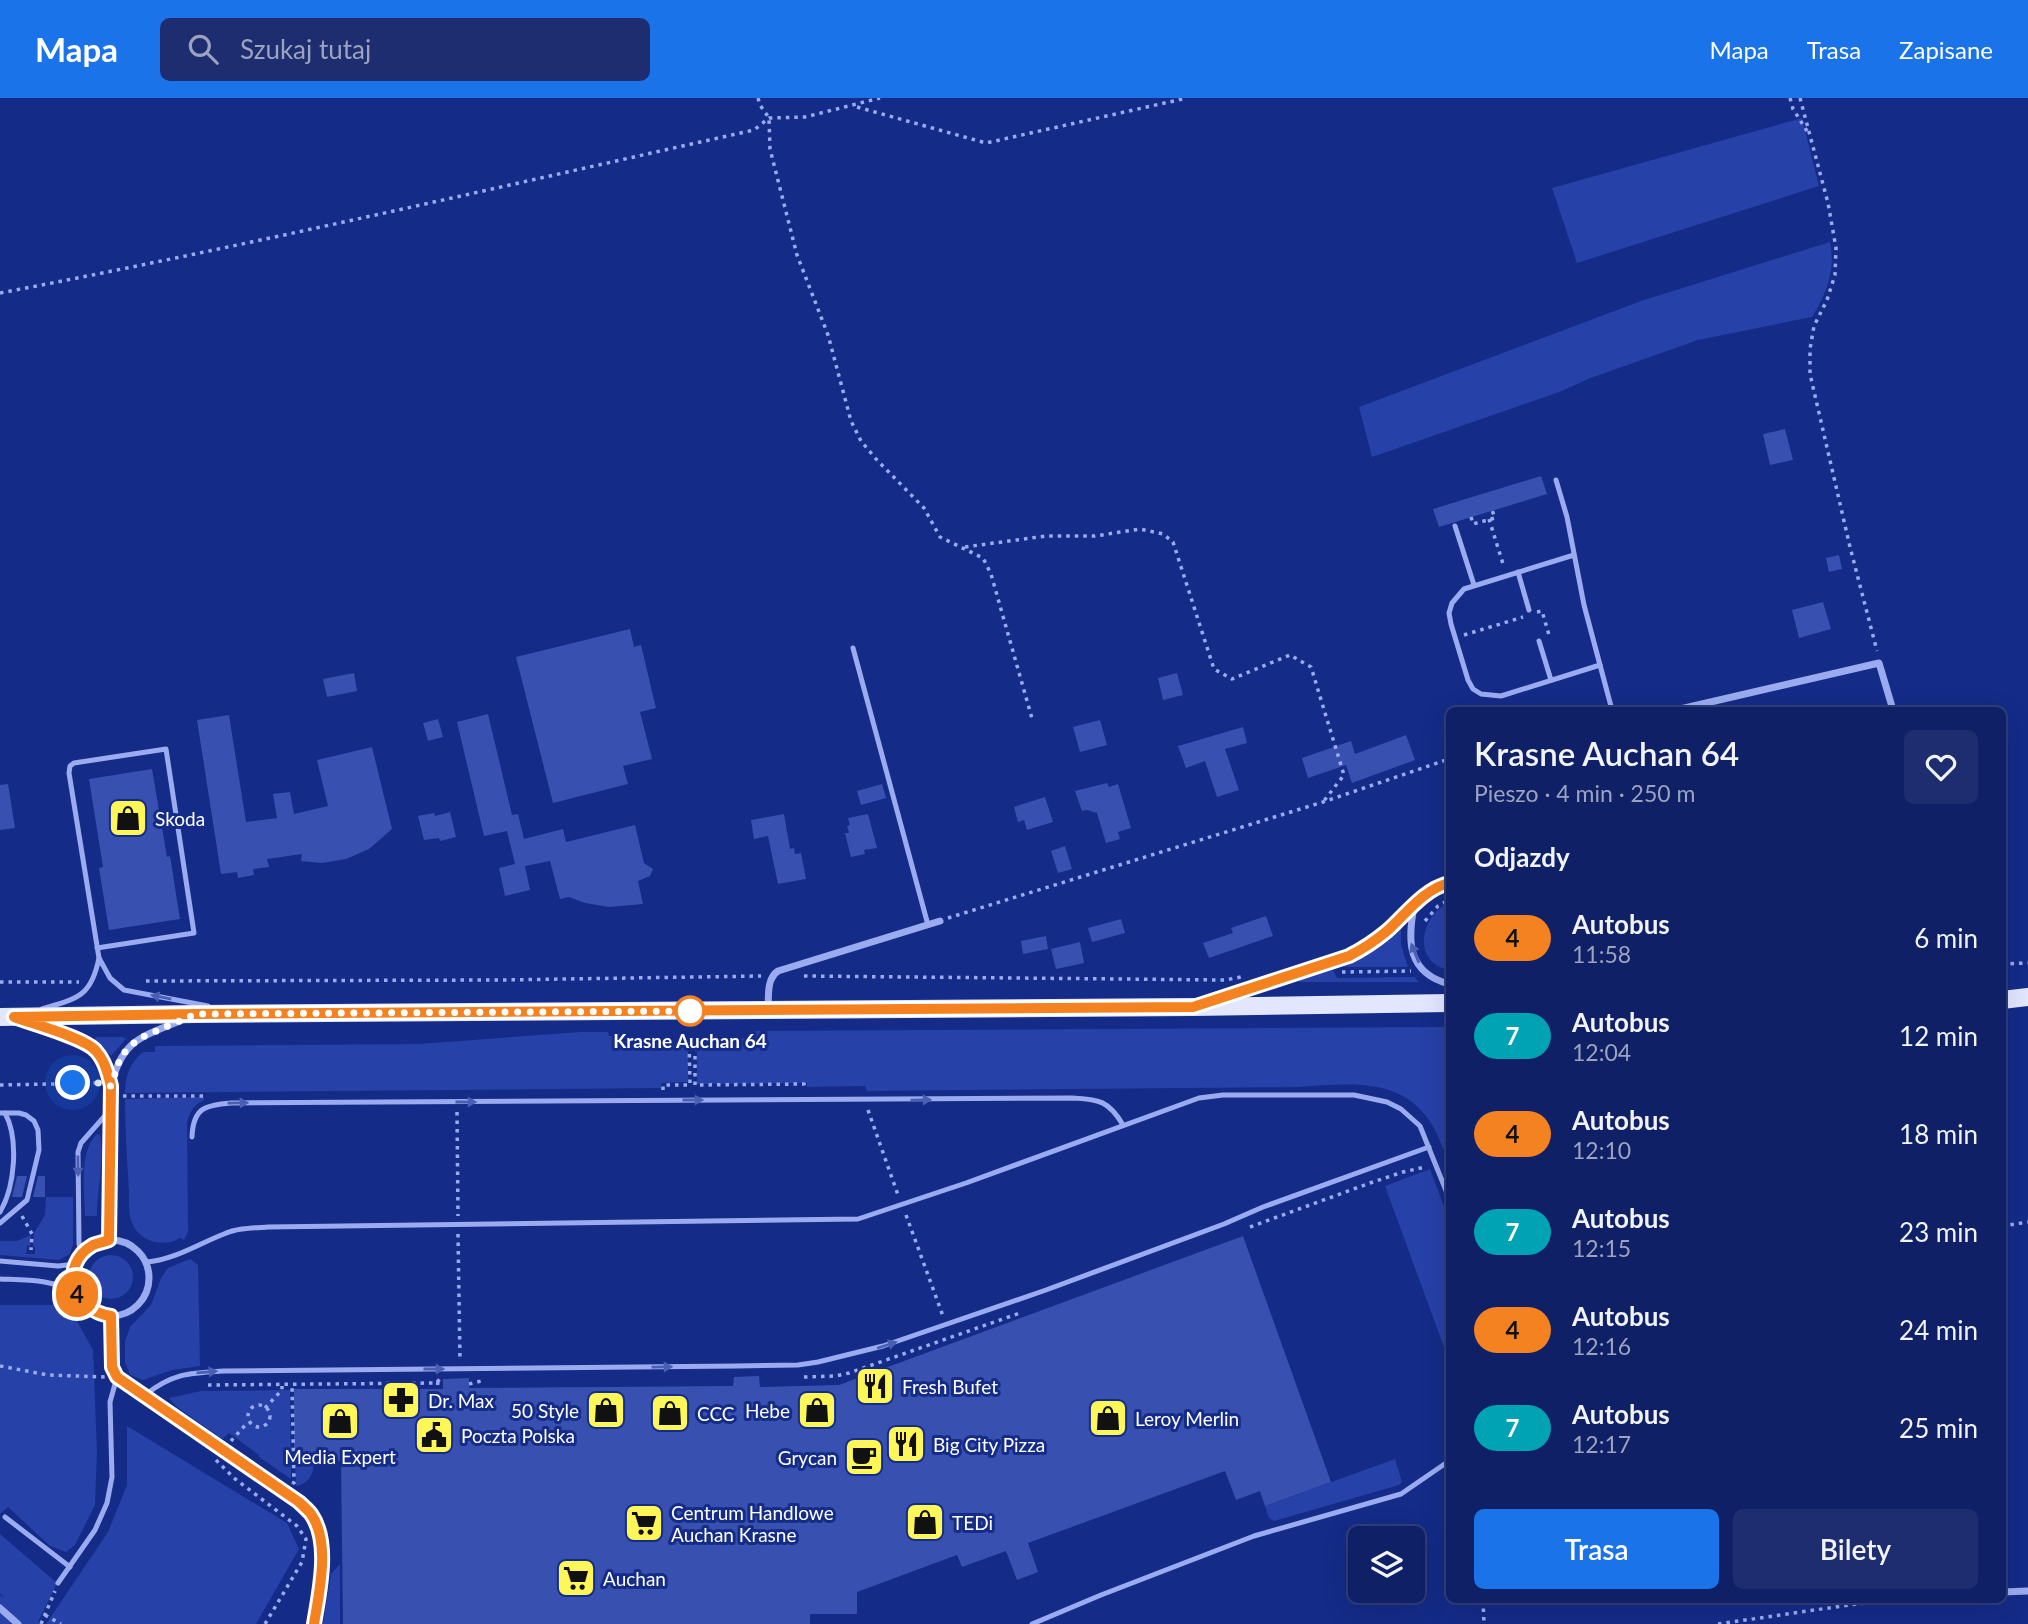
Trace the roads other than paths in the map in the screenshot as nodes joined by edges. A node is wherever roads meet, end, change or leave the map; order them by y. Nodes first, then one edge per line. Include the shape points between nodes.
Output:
1 (1556, 480) dead end
2 (1455, 526) dead end
3 (1574, 555) junction
4 (1518, 572) junction
5 (1474, 585) junction
6 (1529, 610) dead end
7 (1539, 641) dead end
8 (853, 648) dead end
9 (1600, 665) junction
10 (1551, 680) junction
11 (1611, 707) edge
12 (1688, 707) edge
13 (1892, 707) edge
14 (1446, 884) edge
15 (1414, 906) junction
16 (940, 921) road end
17 (928, 925) junction
18 (97, 948) junction
19 (99, 958) junction
20 (1446, 983) edge
21 (2006, 1000) edge
22 (2028, 1000) edge
23 (1446, 1003) edge
24 (1193, 1007) junction
25 (768, 1010) junction
26 (196, 1014) junction
27 (252, 1015) junction
28 (7, 1017) edge
29 (111, 1086) junction
30 (110, 1110) junction
31 (3, 1113) edge
32 (1123, 1125) junction
33 (192, 1137) dead end
34 (1429, 1147) junction
35 (1446, 1190) edge
36 (0, 1212) edge
37 (0, 1223) edge
38 (109, 1240) junction
39 (82, 1255) junction
40 (0, 1261) edge
41 (146, 1262) junction
42 (76, 1264) junction
43 (0, 1279) edge
44 (77, 1294) junction
45 (111, 1316) junction
46 (117, 1377) junction
47 (145, 1395) junction
48 (1446, 1463) edge
49 (5, 1517) dead end
50 (70, 1567) junction
51 (58, 1583) road end
52 (2028, 1591) edge
53 (2006, 1592) edge
54 (0, 1608) edge
55 (18, 1624) edge
56 (314, 1624) edge
57 (1031, 1624) edge

1 - 3 lane
2 - 5 lane
3 - 4 lane
3 - 9 lane
4 - 5 lane
4 - 6 lane
5 - 10 lane via 1464,589 1449,613 1473,689 1501,696
7 - 10 lane
8 - 17 lane
9 - 10 lane
9 - 11 lane
12 - 13 street via 1880,663
14 - 15 street
20 -> 15 street via 1429,976 1410,948
15 - 24 street via 1366,948 1349,956
16 - 17 street
17 - 25 street via 778,971 772,976
18 - 18 lane via 70,766 166,749 194,933
18 - 19 lane
27 -> 19 lane via 124,990 106,973
19 - 28 lane via 86,991 73,999
21 - 22 main road
23 - 24 main road
24 - 25 main road
25 - 27 main road
26 - 27 main road
26 - 28 main road
26 - 29 street via 138,1039 121,1056
28 - 29 street via 90,1045 105,1065
29 - 30 street
30 - 38 street
30 -> 39 lane via 78,1152
31 - 36 lane via 13,1131 15,1150 7,1200
31 - 37 lane via 26,1115 34,1121 38,1150 27,1200
33 -> 32 lane via 198,1113 209,1104 231,1103 1072,1098 1095,1100 1114,1110
32 - 34 lane via 1199,1098 1354,1095 1387,1101 1401,1109 1420,1126
32 - 41 lane via 858,1219 268,1227 227,1232 188,1251
34 - 35 lane
47 -> 34 lane via 175,1376 224,1371 818,1362 884,1346 1046,1290
38 - 39 street
38 - 41 street via 124,1242
39 - 42 street
40 - 42 lane
41 - 45 street via 148,1287 143,1299 124,1314
42 - 44 street
43 - 44 lane via 46,1282
44 - 45 street via 90,1310
45 - 46 lane via 112,1367
46 - 47 lane
46 - 50 lane via 110,1402 110,1490 102,1517
47 - 56 lane via 311,1513 322,1556
48 - 57 lane via 1402,1494 1254,1536
49 - 50 lane
50 - 51 lane
52 - 53 street
54 - 55 street

